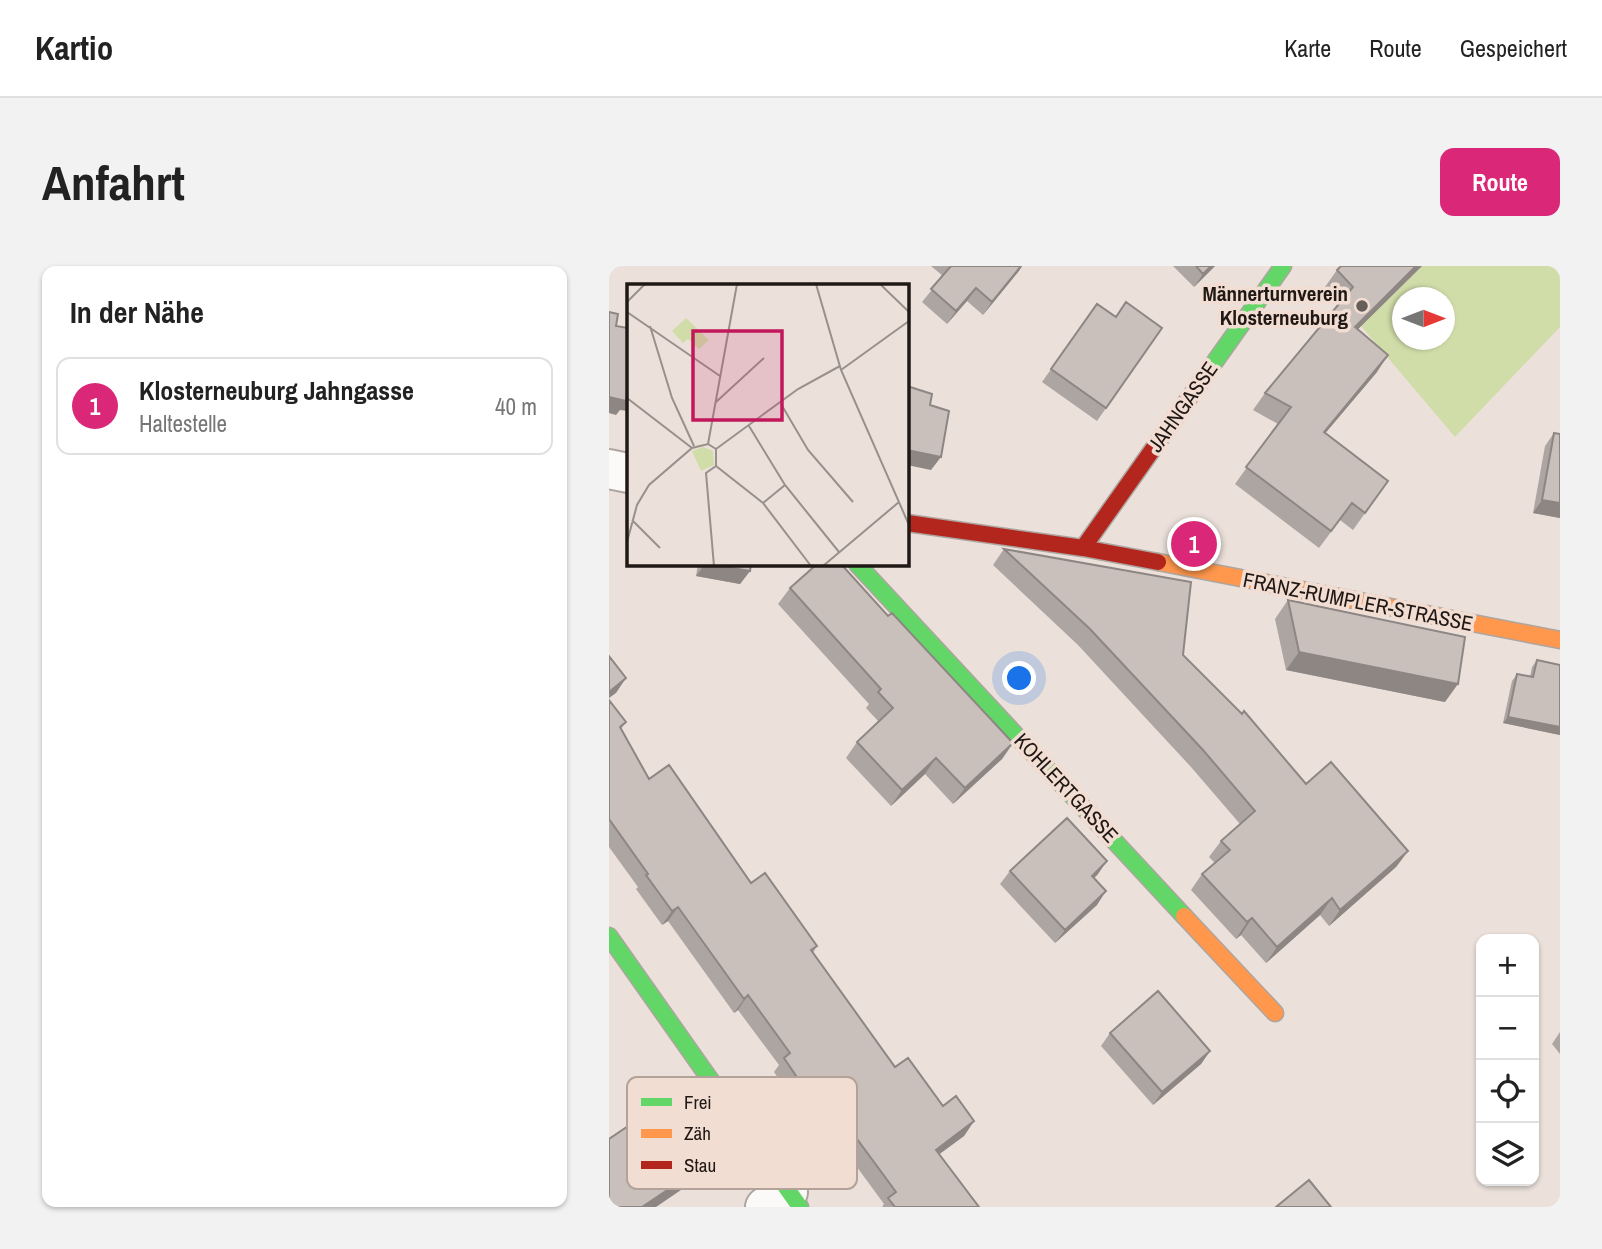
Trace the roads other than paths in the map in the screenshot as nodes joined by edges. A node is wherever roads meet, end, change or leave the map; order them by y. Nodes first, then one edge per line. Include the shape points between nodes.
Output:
1 (1283, 266) edge
2 (609, 469) edge
3 (627, 473) edge
4 (908, 523) edge
5 (1083, 548) junction
6 (858, 565) edge
7 (1560, 640) edge
8 (609, 936) edge
9 (1275, 1013) dead end
10 (702, 1077) edge

1 - 5 street, JAHNGASSE
2 - 3 street
4 - 5 street, FRANZ-RUMPLER-STRASSE
5 - 7 street, FRANZ-RUMPLER-STRASSE
6 - 9 street, KOHLERTGASSE
8 - 10 street

